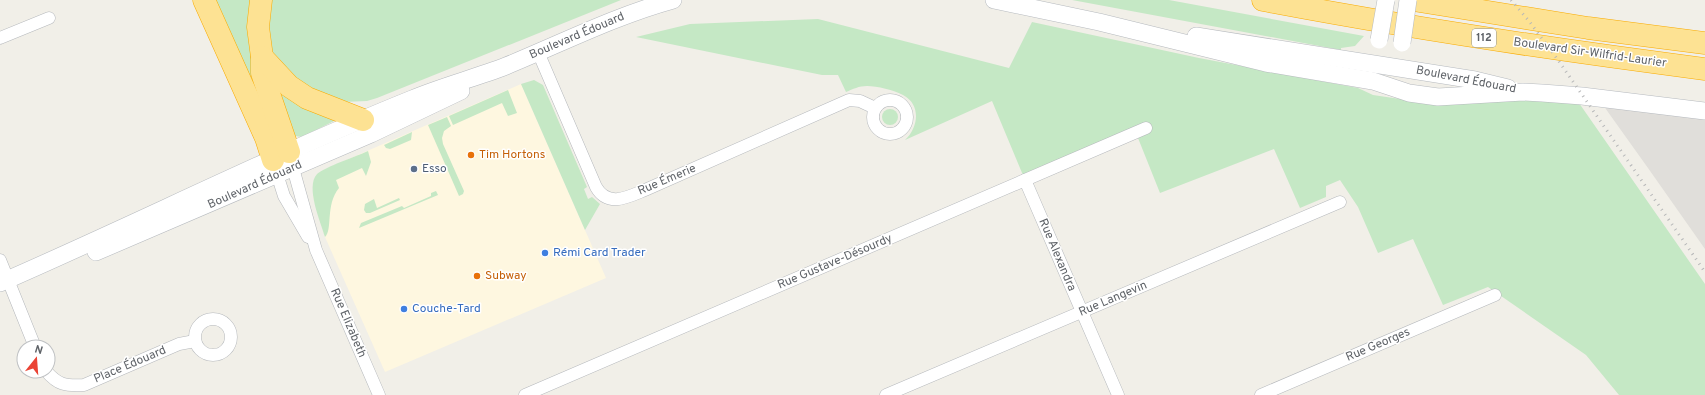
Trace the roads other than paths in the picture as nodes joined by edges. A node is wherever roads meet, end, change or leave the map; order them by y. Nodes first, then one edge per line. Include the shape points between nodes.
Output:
1 (204, 0) edge
2 (261, 0) edge
3 (673, 0) edge
4 (994, 0) edge
5 (1263, 0) edge
6 (1386, 0) edge
7 (1408, 0) edge
8 (1413, 0) edge
9 (49, 18) dead end
10 (1099, 22) junction
11 (0, 38) edge
12 (1705, 43) edge
13 (538, 52) junction
14 (262, 57) junction
15 (1375, 64) junction
16 (505, 66) junction
17 (1398, 68) junction
18 (1705, 69) edge
19 (1372, 81) junction
20 (1395, 88) junction
21 (1523, 92) junction
22 (875, 108) dead end
23 (1705, 111) edge
24 (363, 120) junction
25 (1146, 128) dead end
26 (283, 164) junction
27 (1025, 180) junction
28 (1340, 202) dead end
29 (316, 250) junction
30 (0, 260) edge
31 (5, 286) edge
32 (1495, 295) dead end
33 (1081, 312) junction
34 (31, 339) edge
35 (195, 341) dead end
36 (53, 379) edge
37 (379, 395) edge
38 (525, 395) edge
39 (886, 395) edge
40 (1118, 395) edge
41 (1261, 395) edge

1 - 26 highway via 266,138
2 - 14 highway via 258,26
3 - 13 street, Boulevard Édouard via 609,21
4 - 10 street, Boulevard Édouard
5 - 18 highway, Boulevard Sir-Wilfrid-Laurier / 112 via 1503,41
6 - 15 street, bridge
7 - 17 street, bridge
8 - 12 highway, Boulevard Sir-Wilfrid-Laurier / 112 via 1594,29
9 - 11 street
10 - 15 street, Boulevard Édouard
10 - 19 street, Boulevard Édouard via 1266,63
13 - 16 street, Boulevard Édouard
13 - 22 street, Rue Émerie via 596,187 603,196 614,200 645,190 849,100 860,101
14 - 24 highway via 290,86 307,98
14 - 26 highway via 262,73
15 - 17 street, Boulevard Édouard
15 - 19 street
16 - 24 street, Boulevard Édouard via 414,98
16 - 26 street, Boulevard Édouard via 420,112
17 - 20 street
17 - 21 street, Boulevard Édouard via 1475,80
19 - 20 street, Boulevard Édouard
20 - 21 street, Boulevard Édouard via 1409,93 1438,97
21 - 23 street via 1582,96
24 - 26 street, Boulevard Édouard
25 - 27 street, Rue Gustave-Désourdy
26 - 29 street, Rue Elizabeth
26 - 29 street, Rue Elizabeth via 284,196
26 - 31 street, Boulevard Édouard
27 - 33 street, Rue Alexandra
27 - 38 street, Rue Gustave-Désourdy
28 - 33 street, Rue Langevin
29 - 37 street, Rue Elizabeth
30 - 31 street
31 - 34 street
32 - 41 street, Rue Georges
33 - 39 street, Rue Langevin
33 - 40 street, Rue Alexandra
35 - 36 street, Place Édouard via 179,344 84,385 66,386

